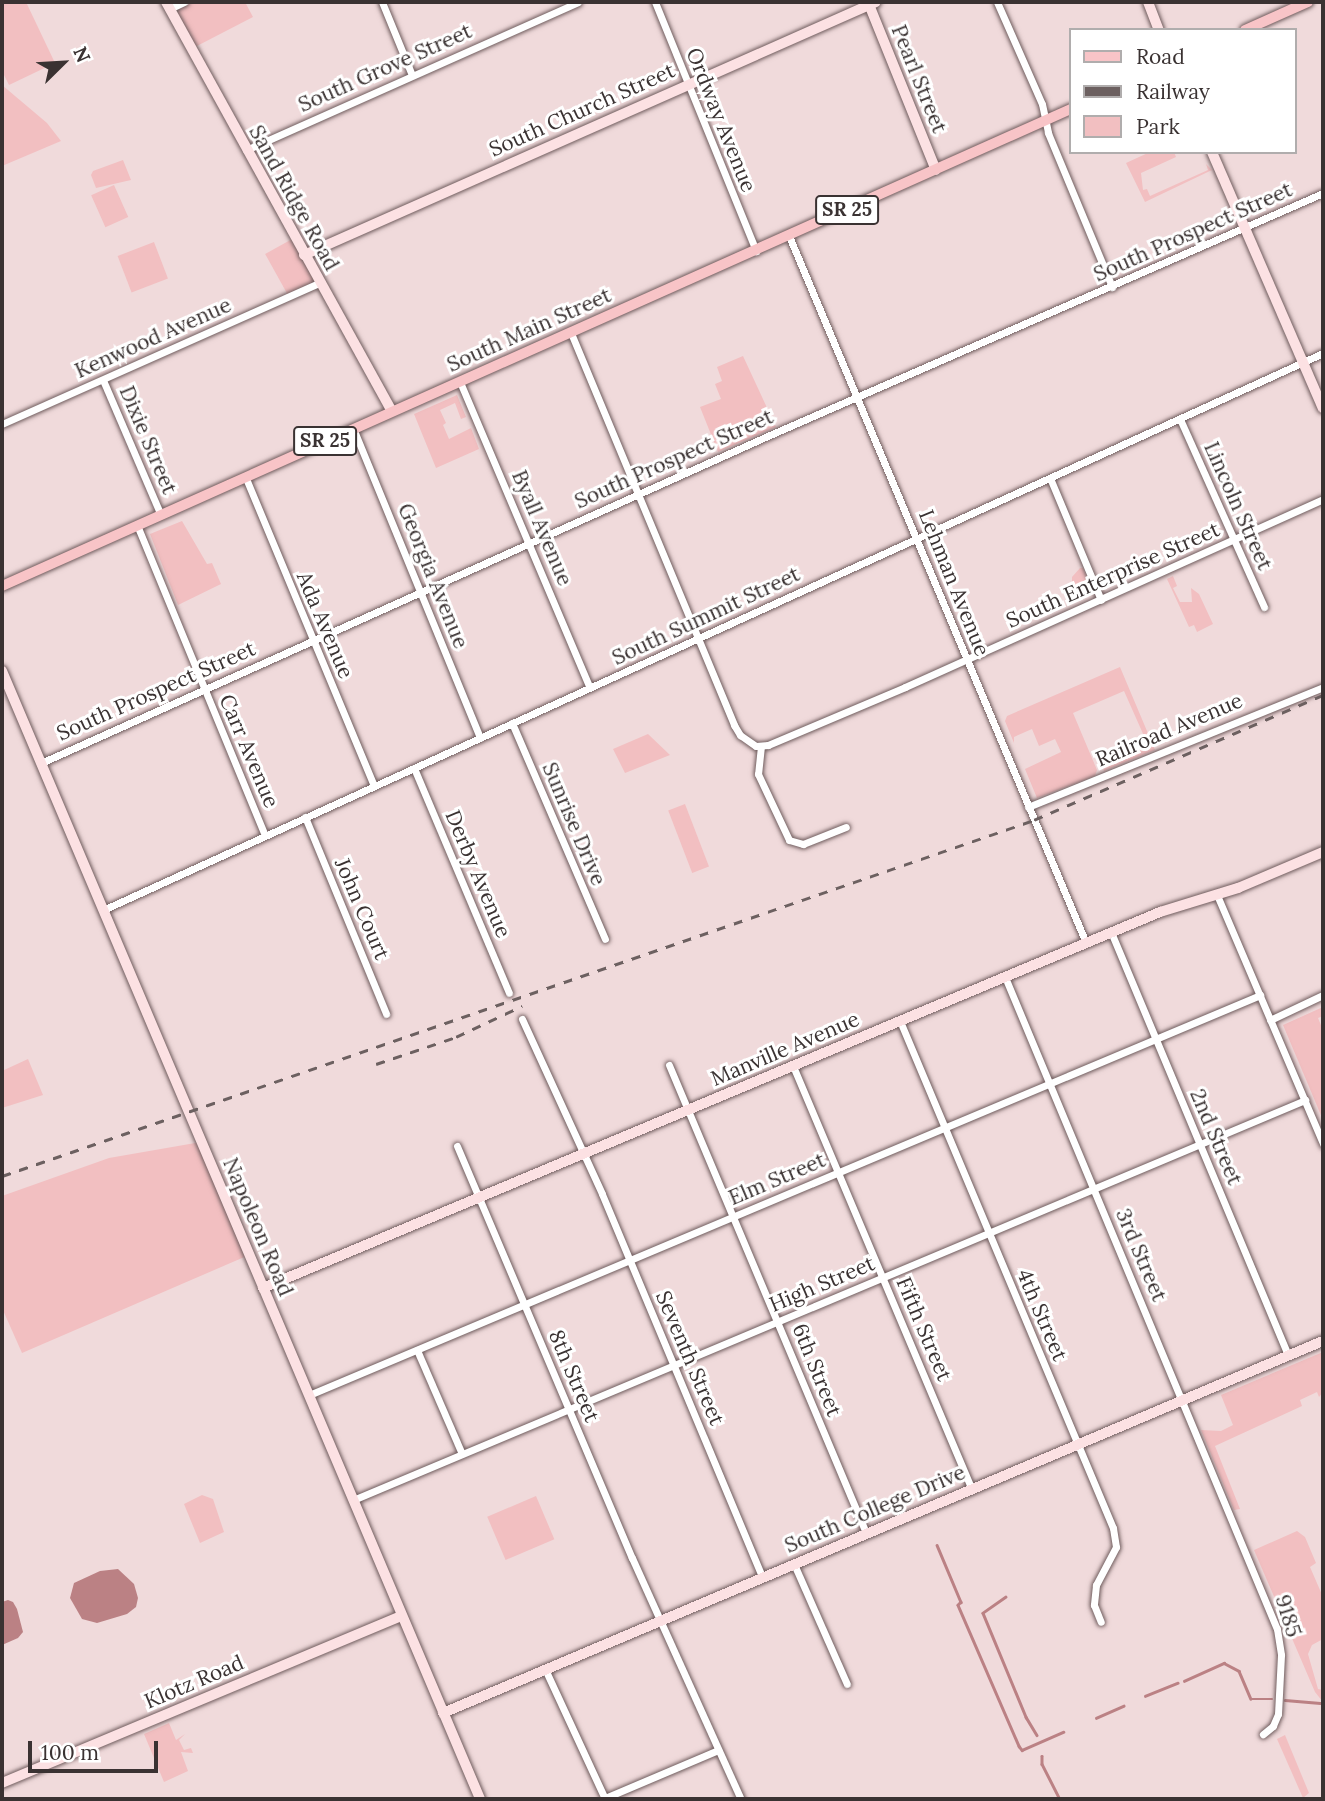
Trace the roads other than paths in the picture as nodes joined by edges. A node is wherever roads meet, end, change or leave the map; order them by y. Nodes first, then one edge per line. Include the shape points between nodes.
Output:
1 (184, 2) edge
2 (382, 2) edge
3 (578, 2) edge
4 (655, 2) edge
5 (997, 2) edge
6 (1147, 2) edge
7 (1308, 2) edge
8 (871, 3) edge
9 (168, 5) edge
10 (1158, 28) edge
11 (1250, 28) edge
12 (412, 75) junction
13 (688, 85) junction
14 (1070, 109) edge
15 (1046, 121) junction
16 (246, 150) junction
17 (1213, 154) edge
18 (936, 170) junction
19 (1323, 193) edge
20 (1245, 227) junction
21 (789, 236) junction
22 (756, 251) junction
23 (304, 256) junction
24 (319, 283) junction
25 (1112, 287) junction
26 (571, 333) junction
27 (1323, 353) edge
28 (1303, 362) junction
29 (103, 380) junction
30 (460, 382) junction
31 (858, 399) junction
32 (1323, 408) edge
33 (392, 411) junction
34 (1180, 419) junction
35 (2, 424) edge
36 (354, 428) junction
37 (245, 476) junction
38 (1050, 478) junction
39 (638, 494) junction
40 (1323, 499) edge
41 (161, 515) junction
42 (137, 525) junction
43 (916, 537) junction
44 (1233, 539) junction
45 (529, 543) junction
46 (2, 586) edge
47 (421, 591) junction
48 (1101, 600) junction
49 (1264, 607) dead end
50 (697, 639) junction
51 (312, 640) junction
52 (967, 660) junction
53 (2, 671) edge
54 (1323, 687) edge
55 (590, 688) junction
56 (204, 689) junction
57 (512, 723) junction
58 (480, 738) junction
59 (761, 746) junction
60 (41, 763) junction
61 (414, 768) junction
62 (374, 786) junction
63 (1028, 807) junction
64 (305, 817) junction
65 (846, 827) dead end
66 (265, 835) junction
67 (1323, 852) edge
68 (1217, 895) junction
69 (103, 910) junction
70 (1111, 932) junction
71 (605, 939) dead end
72 (1086, 943) junction
73 (1005, 977) junction
74 (509, 993) dead end
75 (1259, 995) junction
76 (1323, 995) edge
77 (386, 1014) dead end
78 (522, 1018) dead end
79 (1270, 1020) junction
80 (900, 1021) junction
81 (1155, 1039) junction
82 (669, 1065) dead end
83 (793, 1066) junction
84 (1051, 1083) junction
85 (1305, 1100) junction
86 (688, 1110) junction
87 (945, 1127) junction
88 (1200, 1144) junction
89 (1323, 1144) edge
90 (457, 1146) dead end
91 (584, 1153) junction
92 (838, 1172) junction
93 (1095, 1188) junction
94 (480, 1197) junction
95 (734, 1216) junction
96 (989, 1233) junction
97 (629, 1260) junction
98 (883, 1277) junction
99 (263, 1288) junction
100 (524, 1304) junction
101 (778, 1322) junction
102 (1323, 1341) edge
103 (417, 1350) junction
104 (1288, 1356) junction
105 (674, 1366) junction
106 (309, 1395) junction
107 (1183, 1400) junction
108 (569, 1409) junction
109 (1078, 1444) junction
110 (462, 1454) junction
111 (972, 1489) junction
112 (353, 1500) junction
113 (866, 1533) junction
114 (1244, 1546) joint
115 (794, 1564) junction
116 (762, 1577) junction
117 (402, 1616) junction
118 (659, 1620) junction
119 (1101, 1622) dead end
120 (545, 1669) junction
121 (847, 1684) dead end
122 (443, 1713) junction
123 (1263, 1734) dead end
124 (718, 1750) junction
125 (2, 1783) edge
126 (480, 1799) edge
127 (605, 1799) edge
128 (741, 1799) edge

1 - 9 street
2 - 12 street
3 - 12 street, South Grove Street
4 - 13 street, Ordway Avenue
5 - 15 street
6 - 10 street
7 - 11 main road
8 - 13 street, South Church Street
8 - 18 street, Pearl Street
9 - 16 street, Sand Ridge Road
12 - 16 street, South Grove Street
13 - 22 street, Ordway Avenue
13 - 23 street, South Church Street
14 - 15 main road, South Main Street / SR 25
15 - 18 main road, South Main Street / SR 25
15 - 25 street
16 - 23 street, Sand Ridge Road
17 - 20 street
18 - 21 main road, South Main Street / SR 25
19 - 20 street, South Prospect Street
20 - 25 street, South Prospect Street
20 - 28 street
21 - 22 main road, South Main Street / SR 25
21 - 31 street, Lehman Avenue
22 - 26 main road, South Main Street / SR 25
23 - 24 street, Sand Ridge Road
24 - 29 street, Kenwood Avenue
24 - 33 street, Sand Ridge Road
25 - 31 street, South Prospect Street
26 - 30 main road, South Main Street / SR 25
26 - 39 street
27 - 28 street, South Summit Street
28 - 32 street
28 - 34 street, South Summit Street
29 - 35 street, Kenwood Avenue
29 - 41 street, Dixie Street
30 - 33 main road, South Main Street / SR 25
30 - 45 street, Byall Avenue
31 - 39 street, South Prospect Street
31 - 43 street, Lehman Avenue
33 - 36 main road, South Main Street / SR 25
34 - 38 street, South Summit Street
34 - 44 street, Lincoln Street
36 - 37 main road, South Main Street / SR 25
36 - 47 street, Georgia Avenue
37 - 41 main road, South Main Street / SR 25
37 - 51 street, Ada Avenue
38 - 43 street, South Summit Street
38 - 48 street
39 - 45 street, South Prospect Street
39 - 50 street
40 - 44 street, South Enterprise Street
41 - 42 main road, South Main Street / SR 25
42 - 46 main road, South Main Street / SR 25
42 - 56 street, Carr Avenue
43 - 50 street, South Summit Street
43 - 52 street, Lehman Avenue
44 - 48 street, South Enterprise Street
44 - 49 street, Lincoln Street
45 - 47 street, South Prospect Street
45 - 55 street, Byall Avenue
47 - 51 street, South Prospect Street
47 - 58 street, Georgia Avenue
48 - 52 street, South Enterprise Street
50 - 55 street, South Summit Street
50 - 59 street via 734,725 747,741
51 - 56 street, South Prospect Street
51 - 62 street, Ada Avenue
52 - 59 street, South Enterprise Street
52 - 63 street, Lehman Avenue
53 - 60 street, Napoleon Road
54 - 63 street, Railroad Avenue
55 - 57 street, South Summit Street
56 - 60 street, South Prospect Street
56 - 66 street, Carr Avenue
57 - 58 street, South Summit Street
57 - 71 street, Sunrise Drive
58 - 61 street, South Summit Street
59 - 65 street via 758,774 789,840 803,844
60 - 69 street, Napoleon Road
61 - 62 street, South Summit Street
61 - 74 street, Derby Avenue
62 - 64 street, South Summit Street
63 - 72 street, Lehman Avenue
64 - 66 street, South Summit Street
64 - 77 street, John Court
66 - 69 street, South Summit Street
67 - 68 street, Manville Avenue
68 - 70 street, Manville Avenue via 1166,909
68 - 75 street
69 - 99 street, Napoleon Road
70 - 72 street, Manville Avenue
70 - 81 street, 2nd Street
72 - 73 street, Manville Avenue
73 - 80 street, Manville Avenue
73 - 84 street, 3rd Street
75 - 79 street
75 - 81 street, Elm Street
76 - 79 street
78 - 91 street
79 - 85 street
80 - 83 street, Manville Avenue
80 - 87 street, 4th Street
81 - 84 street, Elm Street
81 - 88 street, 2nd Street
82 - 86 street, 6th Street
83 - 86 street, Manville Avenue
83 - 92 street, Fifth Street
84 - 87 street, Elm Street
84 - 93 street, 3rd Street
85 - 88 street, High Street
85 - 89 street
86 - 91 street, Manville Avenue
86 - 95 street, 6th Street
87 - 92 street, Elm Street
87 - 96 street, 4th Street
88 - 93 street, High Street
88 - 104 street, 2nd Street
90 - 94 street, 8th Street
91 - 94 street, Manville Avenue
91 - 97 street, Seventh Street
92 - 95 street, Elm Street
92 - 98 street, Fifth Street
93 - 96 street, High Street
93 - 107 street, 3rd Street
94 - 99 street, Manville Avenue
94 - 100 street, 8th Street
95 - 97 street, Elm Street
95 - 101 street, 6th Street
96 - 98 street, High Street
96 - 109 street, 4th Street
97 - 100 street, Elm Street
97 - 105 street, Seventh Street
98 - 101 street, High Street
98 - 111 street, Fifth Street
99 - 106 street, Napoleon Road
100 - 103 street, Elm Street
100 - 108 street, 8th Street
101 - 105 street, High Street
101 - 113 street, 6th Street
102 - 104 street, South College Drive
103 - 106 street, Elm Street
103 - 110 street
104 - 107 street, South College Drive
105 - 108 street, High Street
105 - 116 street, Seventh Street
106 - 112 street, Napoleon Road
107 - 109 street, South College Drive
107 - 114 street, 3rd Street
108 - 110 street, High Street
108 - 118 street, 8th Street
109 - 111 street, South College Drive
109 - 119 street, 4th Street via 1116,1539 1114,1556 1096,1586 1094,1605
110 - 112 street, High Street
111 - 113 street, South College Drive
112 - 117 street, Napoleon Road
113 - 115 street, South College Drive
114 - 123 street, 9185 via 1280,1642 1278,1714
115 - 116 street, South College Drive
115 - 121 street
116 - 118 street, South College Drive
117 - 122 street, Napoleon Road
117 - 125 street, Klotz Road
118 - 120 street, South College Drive
118 - 124 street, 8th Street
120 - 122 street, South College Drive
120 - 127 street
122 - 126 street, Napoleon Road
124 - 127 street
124 - 128 street, 8th Street

